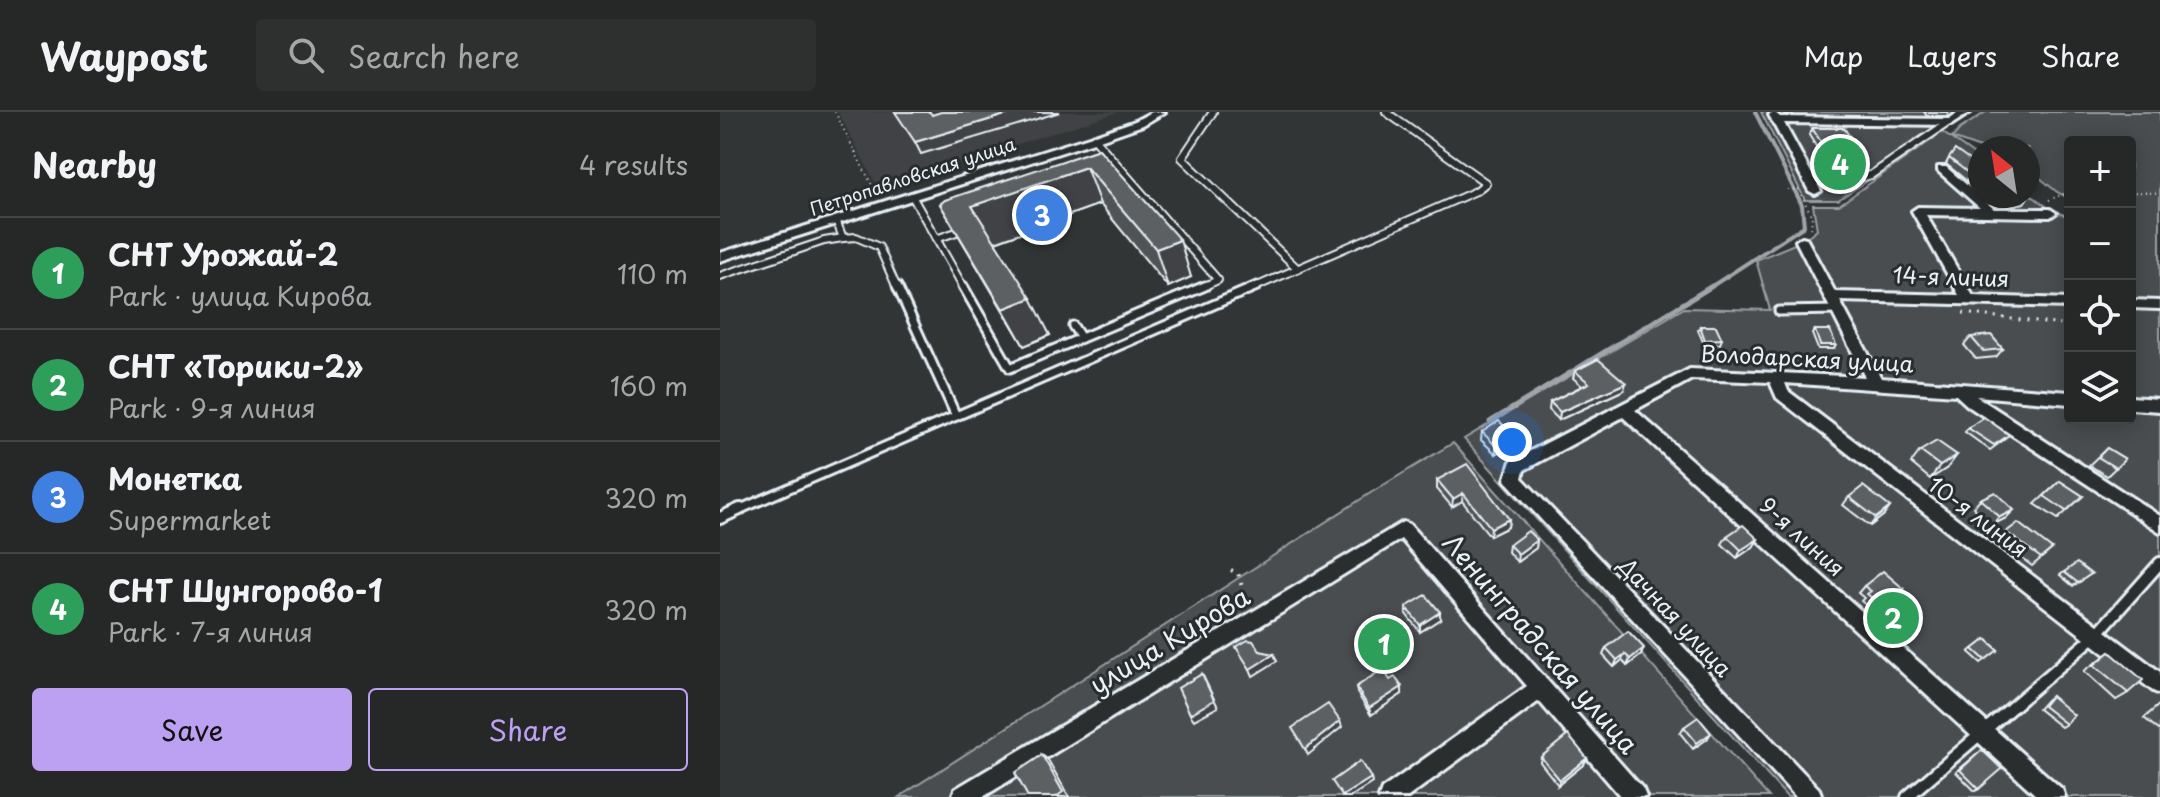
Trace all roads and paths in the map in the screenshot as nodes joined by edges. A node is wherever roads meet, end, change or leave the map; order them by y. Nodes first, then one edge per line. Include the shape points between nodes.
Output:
1 (835, 112) edge
2 (1160, 112) edge
3 (1213, 112) edge
4 (1386, 112) edge
5 (1966, 112) edge
6 (1775, 116) edge
7 (1950, 122) junction
8 (1094, 138) junction
9 (1942, 169) dead end
10 (1124, 173) junction
11 (1110, 178) edge
12 (1812, 186) joint
13 (1788, 190) dead end
14 (2136, 192) edge
15 (2064, 193) edge
16 (2160, 193) edge
17 (912, 196) junction
18 (879, 199) dead end
19 (1991, 212) junction
20 (2050, 213) joint
21 (836, 220) junction
22 (975, 225) edge
23 (843, 238) junction
24 (936, 239) junction
25 (1801, 239) joint
26 (720, 257) edge
27 (1298, 269) junction
28 (720, 276) edge
29 (1831, 296) junction
30 (1968, 299) junction
31 (2064, 303) edge
32 (2136, 304) edge
33 (2160, 305) edge
34 (1839, 310) junction
35 (1779, 311) dead end
36 (1982, 317) dead end
37 (2064, 325) edge
38 (1073, 326) dead end
39 (1081, 338) junction
40 (1776, 380) junction
41 (1876, 383) junction
42 (1961, 390) junction
43 (2064, 398) edge
44 (2136, 404) edge
45 (2157, 407) edge
46 (1625, 410) junction
47 (956, 416) junction
48 (1517, 466) joint
49 (720, 518) edge
50 (2160, 525) edge
51 (1403, 529) joint
52 (2160, 563) edge
53 (1231, 570) dead end
54 (1248, 623) junction
55 (2096, 635) junction
56 (2160, 684) edge
57 (1542, 687) junction
58 (1982, 732) junction
59 (963, 797) edge
60 (1390, 797) edge
61 (1635, 797) edge
62 (1811, 797) edge
63 (1907, 797) edge
64 (2054, 797) edge

1 - 18 path
2 - 8 street, Петропавловская улица
3 - 27 lane via 1182,158
4 - 27 lane via 1486,183
5 - 7 street
6 - 7 street
6 - 12 street
7 - 12 lane via 1863,179
8 - 10 lane
8 - 17 street, Петропавловская улица
9 - 19 street
10 - 11 lane
10 - 39 lane via 1218,280
13 - 25 path via 1798,189 1809,204 1813,224
14 - 16 path
15 - 20 path via 2048,201
17 - 21 street, Петропавловская улица
17 - 24 lane
19 - 20 street
19 - 30 street via 1918,211
21 - 23 lane
21 - 26 street, Петропавловская улица
22 - 24 lane
23 - 28 lane
23 - 47 lane via 856,237 879,247
24 - 39 lane via 1010,368
25 - 29 street
27 - 47 lane
29 - 30 street, 14-я линия
29 - 34 street
30 - 31 street, 14-я линия
32 - 33 street
34 - 35 lane
34 - 41 street
36 - 37 path
38 - 39 lane
40 - 41 street, Володарская улица
40 - 46 street, Володарская улица via 1690,374
40 - 55 street, 10-я линия via 1782,394
41 - 42 street, Володарская улица
42 - 43 street, Володарская улица
42 - 50 street
44 - 45 street
46 - 48 street, Володарская улица
46 - 58 street, 9-я линия
47 - 49 lane
48 - 62 street, Дачная улица via 1513,480
51 - 54 street, улица Кирова
51 - 57 street, Ленинградская улица
52 - 55 lane
53 - 54 path via 1238,573
54 - 59 street, улица Кирова
55 - 56 street, 10-я линия
55 - 58 lane
57 - 60 street
57 - 61 street, Ленинградская улица
58 - 63 lane
58 - 64 street, 9-я линия

